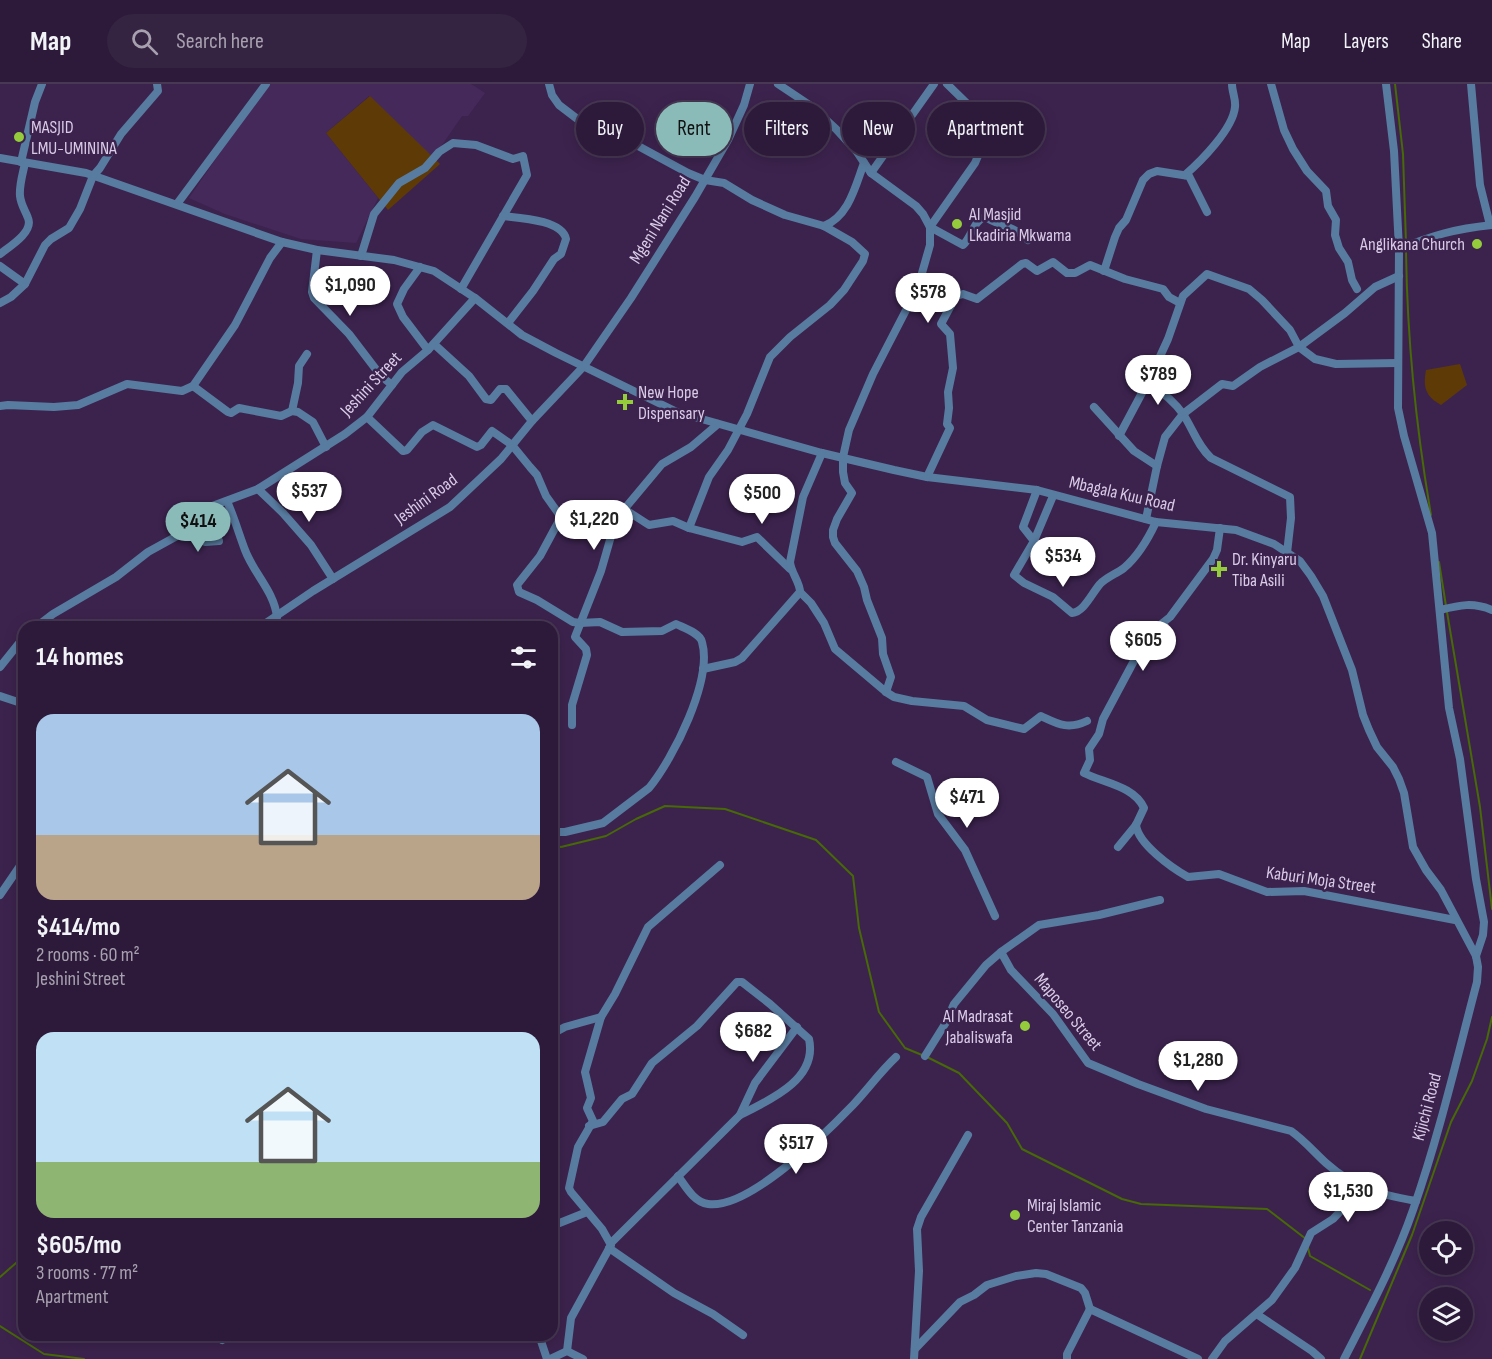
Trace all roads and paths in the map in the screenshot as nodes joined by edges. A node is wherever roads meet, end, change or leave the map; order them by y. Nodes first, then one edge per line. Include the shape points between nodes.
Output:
1 (42, 84) edge
2 (158, 84) edge
3 (266, 84) edge
4 (549, 84) edge
5 (750, 84) edge
6 (778, 84) edge
7 (934, 84) edge
8 (947, 84) edge
9 (1232, 84) edge
10 (1270, 84) edge
11 (1386, 84) edge
12 (1471, 84) edge
13 (0, 158) edge
14 (23, 162) junction
15 (864, 164) junction
16 (871, 173) junction
17 (1185, 175) junction
18 (93, 176) junction
19 (705, 180) junction
20 (177, 204) junction
21 (1207, 212) dead end
22 (503, 216) junction
23 (1491, 225) edge
24 (824, 226) junction
25 (930, 227) junction
26 (1028, 240) dead end
27 (282, 242) junction
28 (1399, 249) junction
29 (317, 250) junction
30 (0, 254) edge
31 (362, 256) junction
32 (0, 266) edge
33 (420, 267) junction
34 (1104, 271) junction
35 (1399, 276) junction
36 (25, 284) junction
37 (461, 289) junction
38 (1357, 289) dead end
39 (476, 298) junction
40 (0, 303) edge
41 (1180, 303) junction
42 (508, 323) junction
43 (431, 347) junction
44 (1299, 347) junction
45 (307, 354) dead end
46 (1398, 363) junction
47 (584, 366) junction
48 (1148, 382) junction
49 (392, 385) junction
50 (193, 386) junction
51 (0, 406) edge
52 (1094, 407) dead end
53 (292, 411) junction
54 (1183, 414) junction
55 (367, 417) junction
56 (532, 421) junction
57 (718, 424) junction
58 (738, 429) junction
59 (1119, 436) junction
60 (512, 445) junction
61 (326, 447) junction
62 (822, 453) junction
63 (843, 457) junction
64 (1157, 465) junction
65 (927, 477) junction
66 (258, 489) junction
67 (1037, 490) junction
68 (1053, 496) junction
69 (227, 501) junction
70 (624, 509) junction
71 (1146, 519) junction
72 (1156, 522) junction
73 (689, 528) junction
74 (1220, 528) junction
75 (185, 529) junction
76 (219, 541) dead end
77 (1034, 541) junction
78 (1287, 553) junction
79 (790, 569) junction
80 (333, 579) junction
81 (800, 592) junction
82 (1440, 610) junction
83 (1492, 610) edge
84 (277, 617) junction
85 (44, 621) edge
86 (270, 621) edge
87 (580, 623) junction
88 (18, 644) edge
89 (0, 667) edge
90 (703, 669) junction
91 (886, 692) junction
92 (0, 696) edge
93 (18, 702) edge
94 (1087, 721) dead end
95 (572, 725) dead end
96 (896, 762) dead end
97 (1136, 825) junction
98 (558, 832) edge
99 (1118, 847) dead end
100 (720, 865) dead end
101 (18, 869) edge
102 (0, 895) edge
103 (1160, 900) dead end
104 (995, 916) dead end
105 (1455, 920) junction
106 (1001, 952) junction
107 (1476, 956) junction
108 (601, 1017) junction
109 (797, 1027) junction
110 (558, 1031) edge
111 (925, 1056) dead end
112 (896, 1057) dead end
113 (740, 1115) junction
114 (589, 1126) junction
115 (968, 1135) dead end
116 (678, 1176) junction
117 (1359, 1187) junction
118 (1416, 1201) junction
119 (587, 1212) junction
120 (558, 1224) edge
121 (610, 1245) junction
122 (1090, 1309) junction
123 (1258, 1315) junction
124 (743, 1335) dead end
125 (541, 1341) edge
126 (915, 1348) junction
127 (567, 1351) junction
128 (548, 1359) edge
129 (583, 1359) edge
130 (914, 1359) edge
131 (1067, 1359) edge
132 (1198, 1359) edge
133 (1212, 1359) edge
134 (1321, 1359) edge
135 (1344, 1359) edge

1 - 14 street
2 - 18 street via 158,91 121,134
3 - 20 street
4 - 19 street via 559,105 580,121 616,134
5 - 19 street, Mgeni Nani Road via 728,140
6 - 15 street via 811,106 851,145
7 - 16 street
8 - 25 street via 986,122 989,130 975,163
9 - 17 street via 1234,114 1203,160
10 - 38 street via 1293,149 1326,190 1328,206 1336,220 1339,248
11 - 28 street
12 - 23 street via 1480,185
13 - 14 street
14 - 18 street
14 - 30 street via 19,191 29,224
15 - 16 street
15 - 24 street via 849,202 835,221
16 - 25 street via 916,206
17 - 21 street via 1191,178
17 - 34 street via 1157,171 1143,180 1115,237
18 - 20 street
18 - 36 street via 69,228 45,246
19 - 24 street via 724,183 785,215
19 - 47 street, Mgeni Nani Road
20 - 27 street, Mbagala Kuu Road
22 - 31 street via 527,175 524,156 513,159 476,145 453,143 425,168 399,183 374,214
22 - 37 street
22 - 42 street via 555,225 566,239 561,254
23 - 28 street via 1453,230
24 - 58 street via 858,247 865,258 830,305 770,357
25 - 26 street via 963,244 978,220 985,217 1020,232
25 - 63 street via 930,245 918,287 873,374 849,430
27 - 29 street, Mbagala Kuu Road
27 - 50 street via 235,325
28 - 35 street
29 - 31 street, Mbagala Kuu Road
29 - 49 street via 314,298
31 - 33 street, Mbagala Kuu Road
32 - 36 street
33 - 37 street, Mbagala Kuu Road via 434,271
33 - 43 street via 397,304 402,317
34 - 41 street via 1163,289
34 - 65 street via 1090,265 1067,273 1053,262 1036,271 1023,264 978,299 956,296 941,324 950,334 953,368 948,392 950,428
35 - 44 street via 1375,287
35 - 46 street
36 - 40 street
37 - 39 street, Mbagala Kuu Road
39 - 42 street, Mbagala Kuu Road
39 - 43 street, Jeshini Street
41 - 44 street via 1186,292 1210,274 1249,289 1290,330
41 - 48 street
42 - 47 street, Mbagala Kuu Road via 522,335
43 - 49 street, Jeshini Street
43 - 56 street via 469,376 486,399 491,400 506,389
44 - 46 street via 1325,362
44 - 54 street via 1235,385 1222,384
45 - 53 street via 298,366
46 - 82 street via 1398,408 1432,533
47 - 56 street, Jeshini Road
47 - 57 street, Mbagala Kuu Road via 677,412
48 - 54 street
48 - 59 street
49 - 55 street, Jeshini Street
50 - 51 street via 182,390 127,384 78,405
50 - 53 street via 228,412 239,408 281,416
52 - 59 street
53 - 61 street via 313,422
54 - 64 street via 1165,437
54 - 78 street via 1211,458 1290,497
55 - 60 street via 405,451 433,425 477,447 492,431
55 - 61 street, Jeshini Street
56 - 60 street, Jeshini Road
57 - 58 street, Mbagala Kuu Road
57 - 70 street via 691,447 662,464
58 - 62 street, Mbagala Kuu Road
58 - 73 street via 708,477
59 - 64 street
60 - 80 street, Jeshini Road via 450,507
60 - 87 street via 537,475 561,517 517,589
61 - 66 street, Jeshini Street
62 - 63 street, Mbagala Kuu Road
62 - 79 street via 798,515
63 - 65 street, Mbagala Kuu Road
63 - 91 street via 844,479 852,493 837,519 833,537 859,575 881,635 891,677
64 - 71 street
65 - 67 street, Mbagala Kuu Road
66 - 69 street, Jeshini Street
66 - 80 street via 311,545
67 - 68 street, Mbagala Kuu Road
67 - 77 street via 1023,527
68 - 71 street, Mbagala Kuu Road
68 - 77 street
69 - 75 street, Jeshini Street via 207,508
69 - 84 street via 245,550 273,597
70 - 73 street via 649,525 673,521
70 - 87 street via 615,521
71 - 72 street, Mbagala Kuu Road
72 - 74 street, Mbagala Kuu Road
72 - 77 street via 1130,562 1103,581 1075,614 1053,597 1014,577
73 - 79 street via 742,542 757,537
74 - 78 street, Mbagala Kuu Road via 1261,538
74 - 97 street via 1213,559 1170,617 1146,639 1089,749 1090,760 1084,773 1134,795 1144,808
75 - 76 street via 206,542
75 - 85 street, Jeshini Street
78 - 105 street, Mbagala Kuu Road via 1300,561 1323,596 1352,670 1369,730 1399,779 1413,847
79 - 81 street
80 - 84 street, Jeshini Road
81 - 90 street via 742,658
81 - 91 street via 824,623 835,649
82 - 83 street via 1466,604
82 - 107 street via 1449,708 1485,922
84 - 86 street, Jeshini Road
87 - 90 street via 600,622 622,632 662,631 676,624 701,639
87 - 95 street via 575,639 586,649 586,655 572,705
88 - 89 street
90 - 98 street via 686,723 666,765 648,788 603,823
91 - 94 street via 912,701 964,706 987,720 1024,729 1041,716 1062,726
92 - 93 street
96 - 104 street via 927,778 938,814 965,850
97 - 99 street
97 - 105 street, Kaburi Moja Street via 1148,846 1188,877 1219,874 1267,892 1304,891
100 - 108 street via 648,927
101 - 102 street
103 - 106 street via 1040,925
105 - 107 street, Mbagala Kuu Road
106 - 111 street via 954,1004
106 - 117 street, Maposeo Street via 1011,970 1053,1014 1088,1063 1206,1108 1291,1131
107 - 118 street, Kijichi Road via 1477,982
108 - 110 street
108 - 114 street via 585,1076 591,1098 587,1108 593,1120
109 - 113 street via 755,1083
109 - 113 street via 810,1043 806,1068 796,1081
109 - 114 street via 737,982 697,1026 656,1058 632,1094 622,1099 603,1122
112 - 116 street via 792,1162 736,1199 719,1204 701,1202
113 - 116 street
114 - 119 street via 578,1147 569,1188
115 - 126 street via 917,1229
116 - 121 street
117 - 118 street, Maposeo Street
117 - 123 street via 1334,1219 1311,1233 1289,1278
118 - 135 street, Kijichi Road via 1386,1277
119 - 120 street
119 - 121 street
121 - 124 street via 674,1293
121 - 127 street via 571,1318
122 - 126 street via 1081,1288 1046,1274 1016,1276 987,1285 960,1302
122 - 131 street
122 - 132 street
123 - 133 street via 1225,1341
123 - 134 street
125 - 128 street
126 - 130 street
127 - 128 street
127 - 129 street

